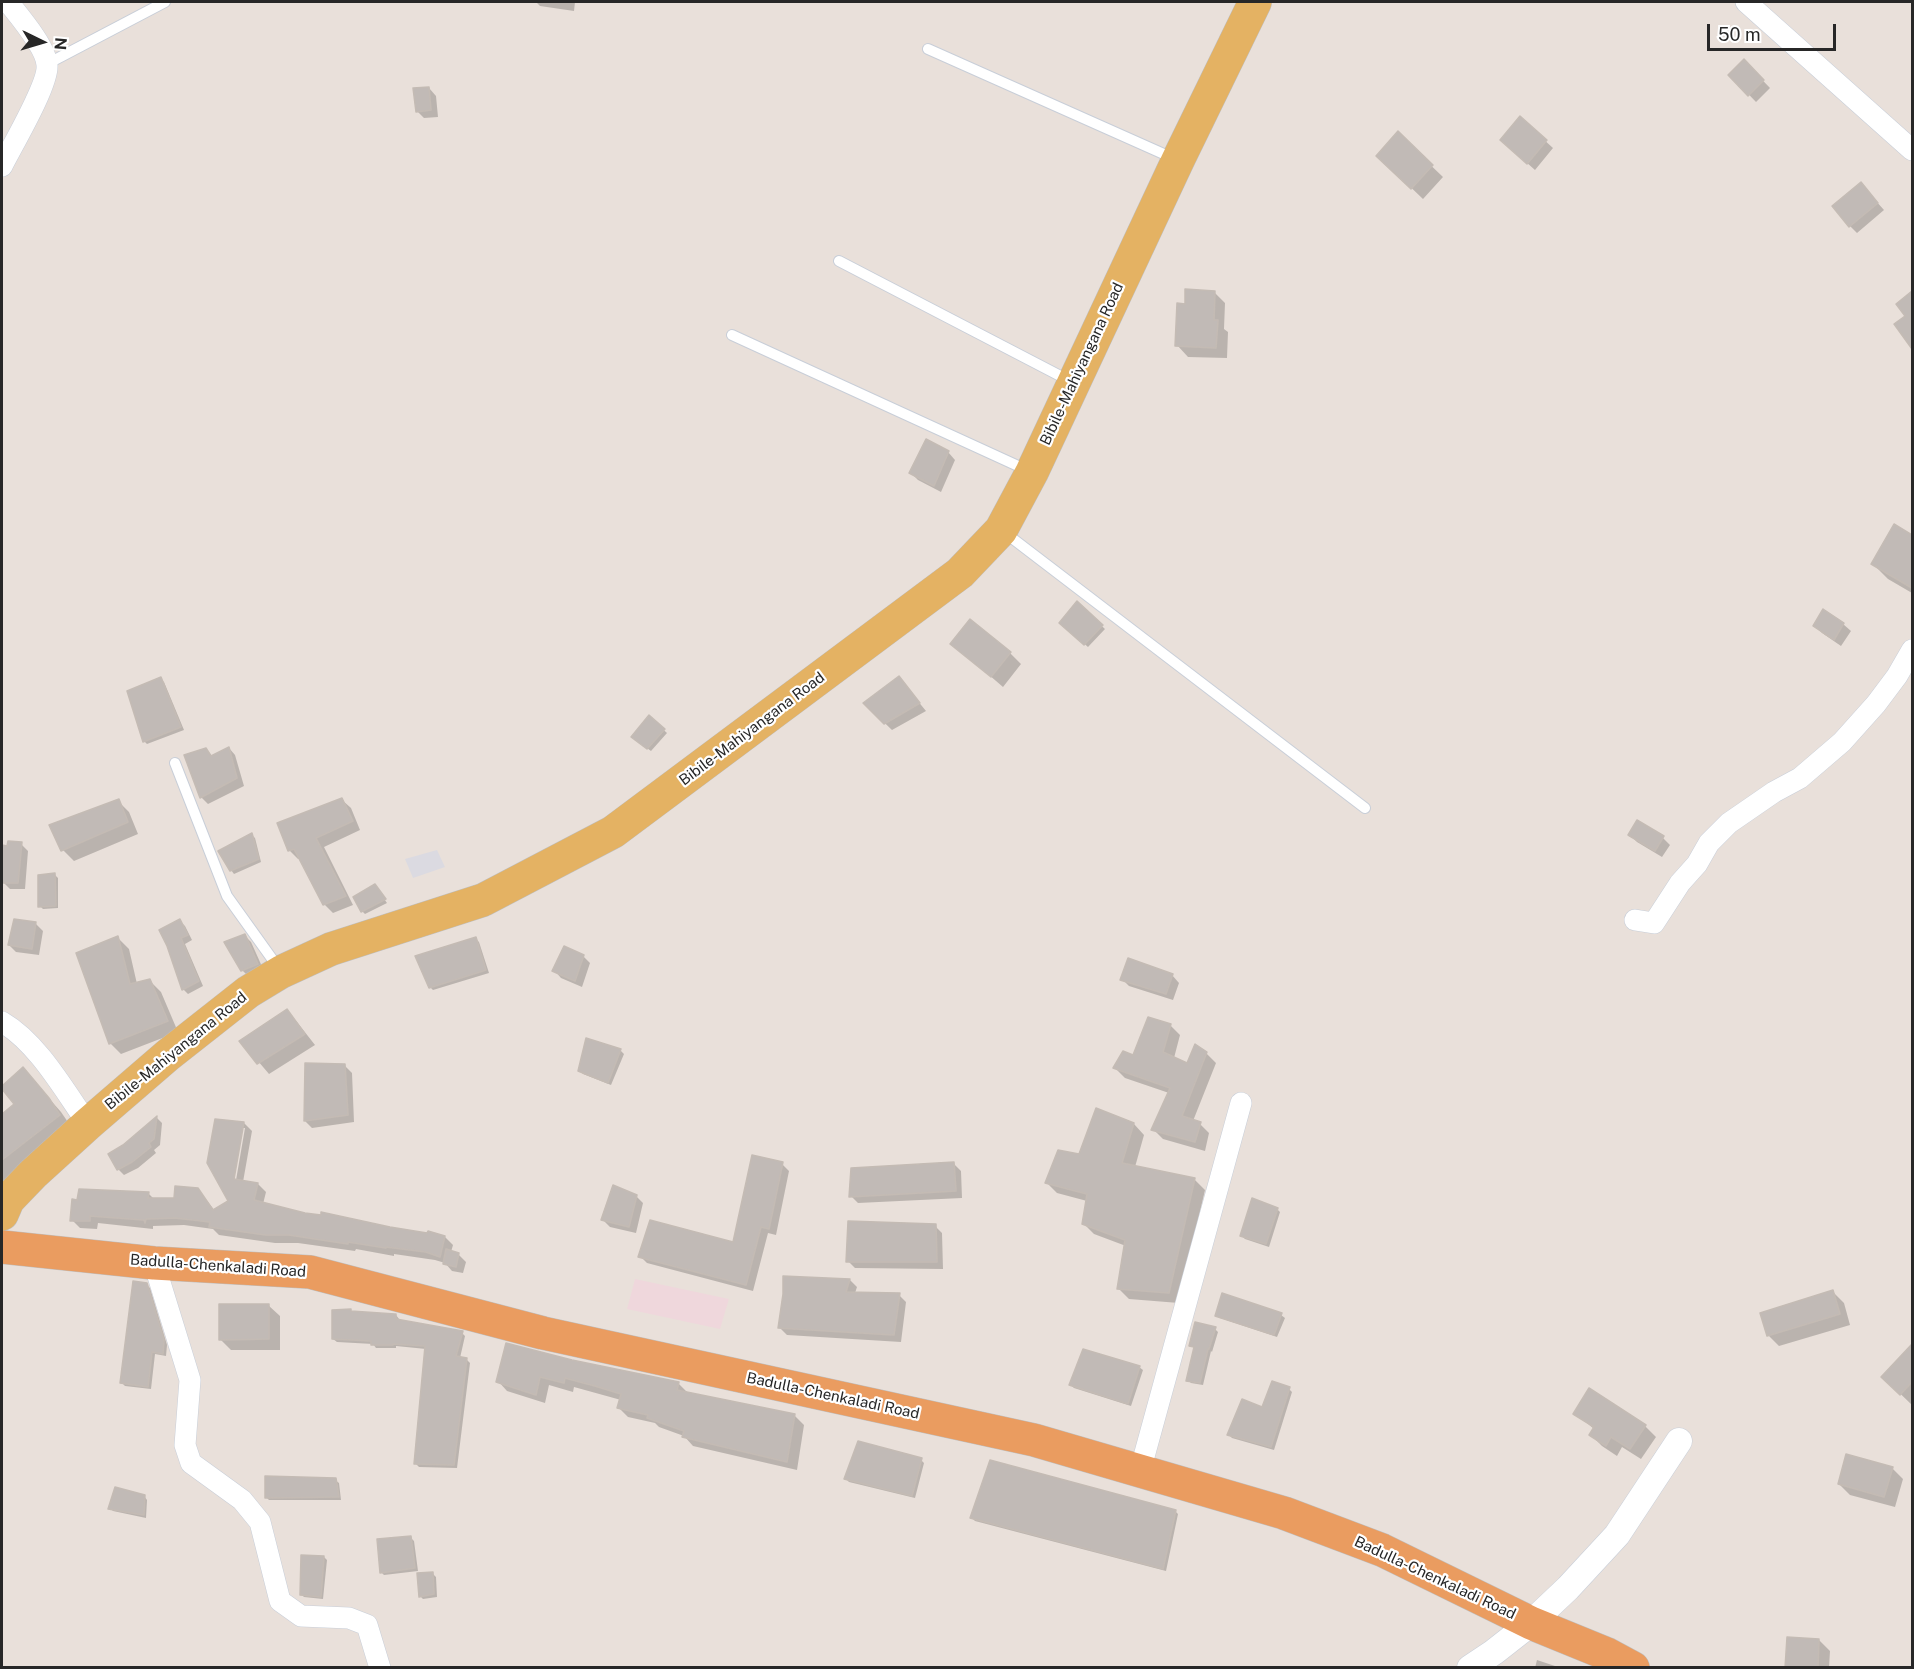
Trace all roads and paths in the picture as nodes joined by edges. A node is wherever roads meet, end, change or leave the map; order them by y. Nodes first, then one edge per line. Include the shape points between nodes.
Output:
1 (8, 2) edge
2 (165, 2) edge
3 (1255, 2) edge
4 (1746, 2) edge
5 (928, 50) dead end
6 (47, 64) junction
7 (1912, 150) edge
8 (1178, 160) junction
9 (2, 166) edge
10 (839, 261) dead end
11 (732, 335) dead end
12 (1073, 382) junction
13 (1032, 472) junction
14 (1001, 530) junction
15 (1912, 650) edge
16 (175, 763) dead end
17 (1365, 808) dead end
18 (1635, 920) dead end
19 (281, 972) junction
20 (2, 1022) edge
21 (1241, 1103) dead end
22 (88, 1124) junction
23 (2, 1214) edge
24 (2, 1247) edge
25 (154, 1263) junction
26 (1679, 1442) dead end
27 (1140, 1471) junction
28 (1531, 1623) junction
29 (380, 1668) edge
30 (1470, 1668) edge
31 (1633, 1668) edge

1 - 6 street via 40,45
2 - 6 lane
3 - 8 main road, Bibile-Mahiyangana Road
4 - 7 street
5 - 8 lane
6 - 9 street via 44,83
8 - 12 main road, Bibile-Mahiyangana Road
10 - 12 lane
11 - 13 lane
12 - 13 main road, Bibile-Mahiyangana Road
13 - 14 main road, Bibile-Mahiyangana Road
14 - 17 lane
14 - 19 main road, Bibile-Mahiyangana Road via 960,573 613,832 483,900 331,949
15 - 18 street via 1876,704 1842,742 1800,778 1729,823 1709,843 1654,923
16 - 19 lane via 227,896
19 - 22 main road, Bibile-Mahiyangana Road via 205,1025
20 - 22 street via 27,1042
21 - 27 street
22 - 23 main road, Bibile-Mahiyangana Road via 8,1200
24 - 25 highway, Badulla-Chenkaladi Road
25 - 27 highway, Badulla-Chenkaladi Road via 310,1272 543,1333 1034,1440
25 - 29 street via 190,1380 184,1445 191,1463 242,1500 260,1522 280,1601 301,1616 350,1618 367,1625
26 - 28 street via 1617,1535
27 - 28 highway, Badulla-Chenkaladi Road via 1284,1513 1382,1550
28 - 30 street
28 - 31 highway, Badulla-Chenkaladi Road

